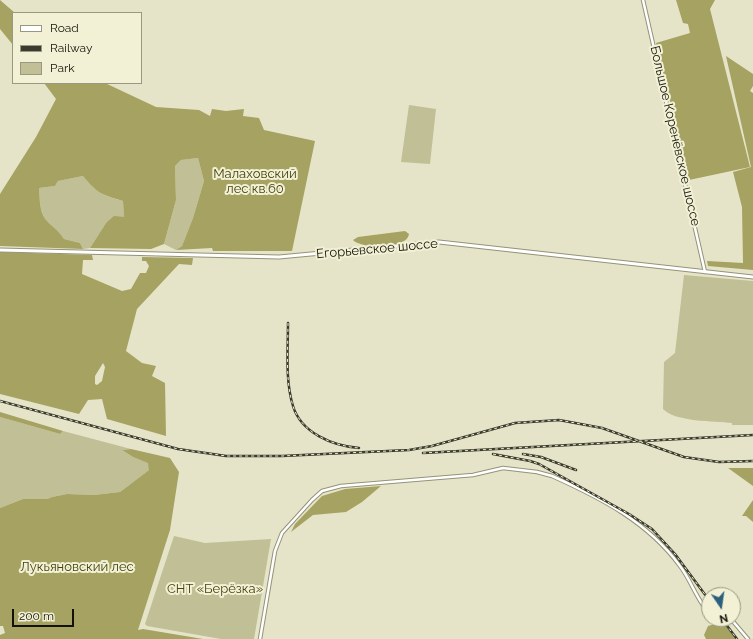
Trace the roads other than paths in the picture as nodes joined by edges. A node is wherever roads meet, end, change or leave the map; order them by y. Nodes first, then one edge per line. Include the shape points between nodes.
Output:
1 (643, 0) edge
2 (0, 250) edge
3 (705, 272) junction
4 (753, 277) edge
5 (701, 603) edge
6 (738, 627) edge
7 (260, 639) edge
8 (748, 639) edge

1 - 3 main road, Большое Коренёвское шоссе
2 - 3 main road, Егорьевское шоссе via 279,257 439,242
3 - 4 main road, Егорьевское шоссе
5 - 7 main road via 681,567 660,542 636,521 552,476 503,468 473,475 341,486 322,491 288,525 278,541
6 - 8 main road

